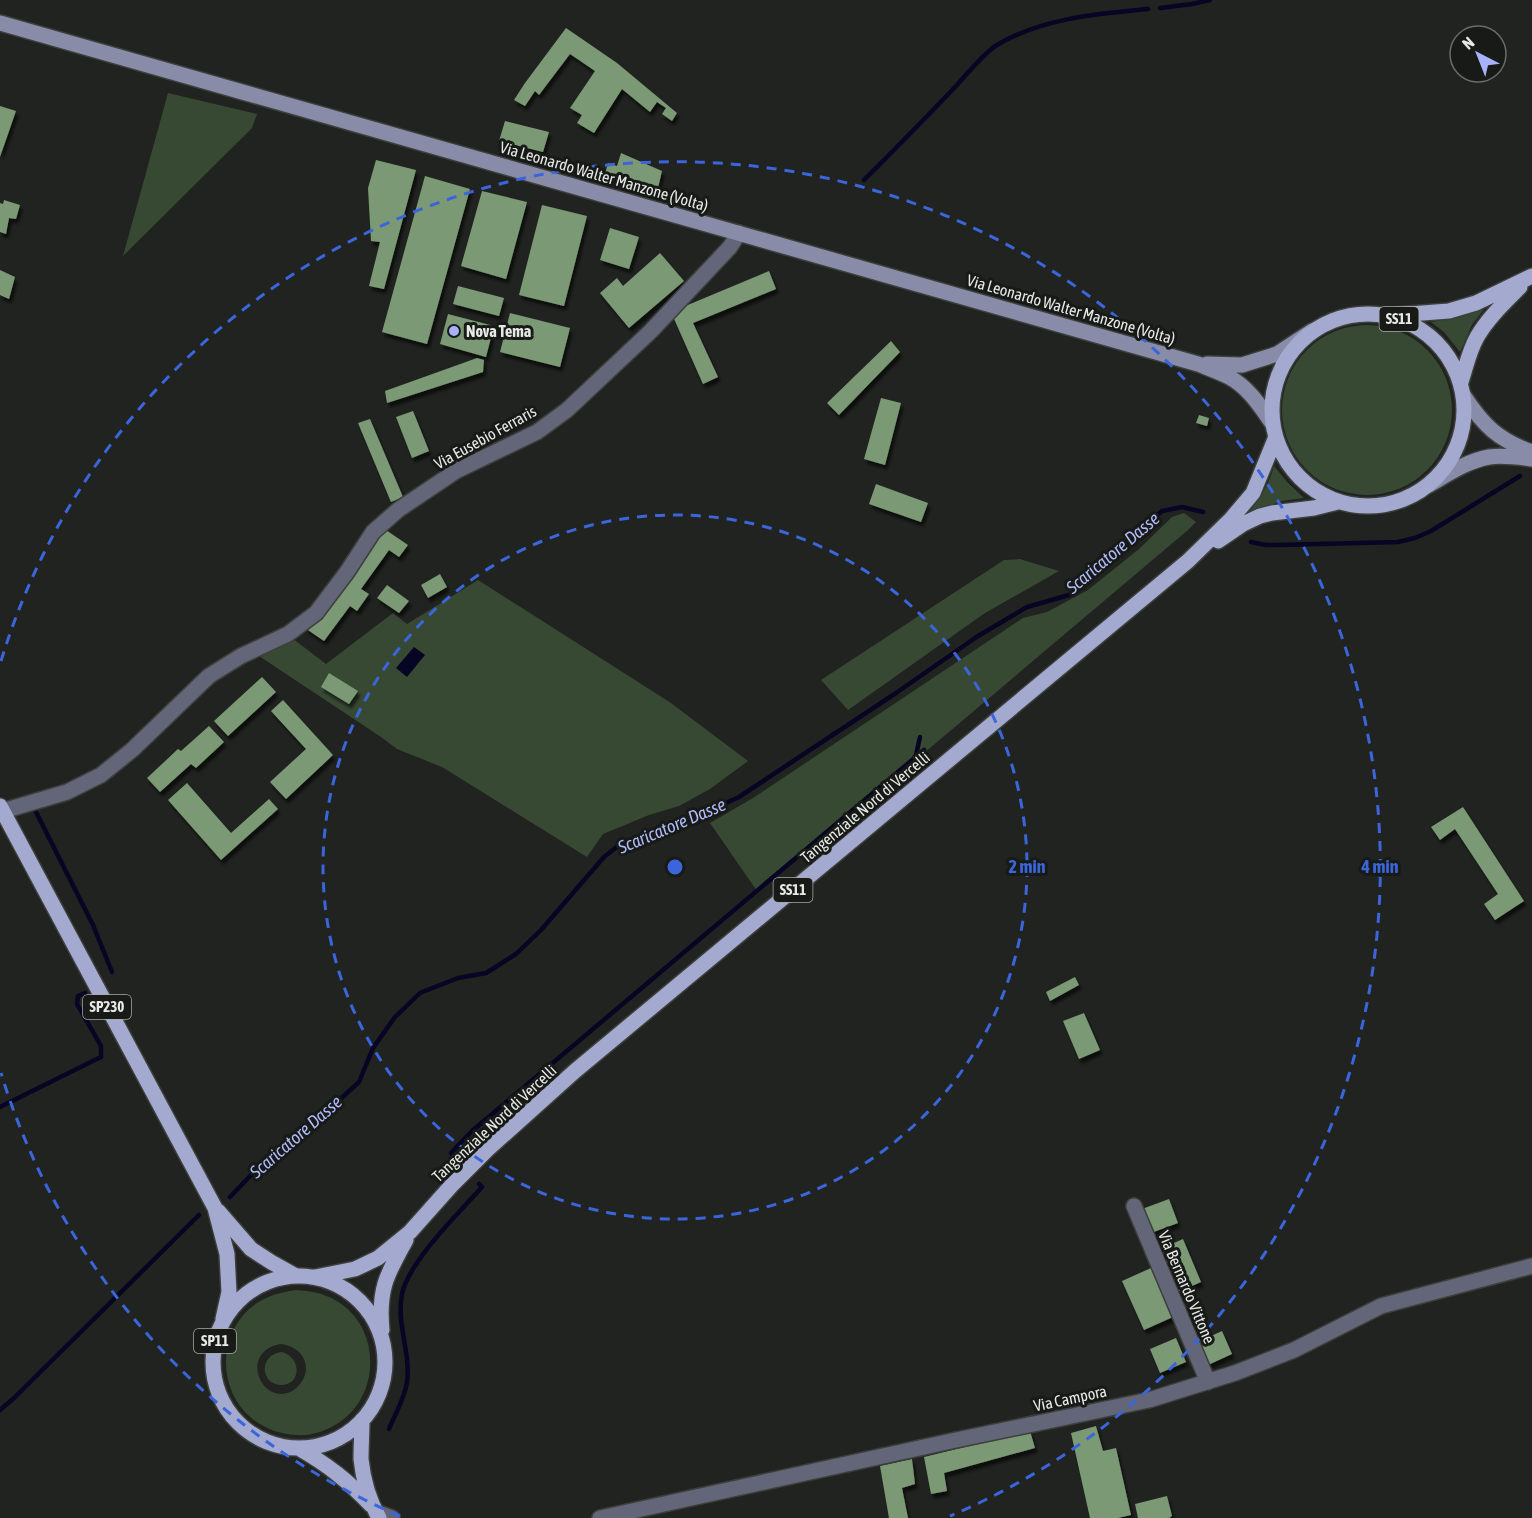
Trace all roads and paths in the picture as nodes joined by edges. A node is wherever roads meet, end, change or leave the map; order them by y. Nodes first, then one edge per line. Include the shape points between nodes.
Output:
1 (0, 23) edge
2 (739, 233) junction
3 (1532, 276) edge
4 (1390, 316) junction
5 (1312, 331) junction
6 (1198, 364) junction
7 (1462, 389) junction
8 (1272, 423) junction
9 (1275, 439) junction
10 (1532, 452) edge
11 (1532, 459) edge
12 (1429, 485) junction
13 (1338, 502) junction
14 (1188, 561) junction
15 (1, 808) edge
16 (1134, 1206) dead end
17 (215, 1208) junction
18 (410, 1232) junction
19 (1532, 1266) edge
20 (296, 1276) junction
21 (315, 1277) junction
22 (223, 1319) junction
23 (383, 1342) junction
24 (1208, 1382) junction
25 (362, 1420) junction
26 (300, 1449) junction
27 (376, 1512) edge
28 (392, 1518) edge
29 (600, 1518) edge

1 - 2 main road, Via Leonardo Walter Manzone (Volta)
2 - 6 main road, Via Leonardo Walter Manzone (Volta)
2 - 15 street, Via Eusebio Ferraris via 730,248 651,331 567,411 537,432 456,471 373,532 316,613 288,634 209,676 101,775 67,792
3 - 4 main road, Tangenziale Nord di Vercelli via 1476,303 1449,311
3 - 7 main road, Tangenziale Nord di Vercelli via 1477,338
4 - 5 main road, Tangenziale Nord di Vercelli / SS11 via 1338,318
4 - 7 main road, Tangenziale Nord di Vercelli / SS11 via 1412,324 1431,338 1449,359
5 - 6 main road, Via Leonardo Walter Manzone (Volta) via 1277,354 1242,365
5 - 8 main road, Tangenziale Nord di Vercelli / SS11 via 1280,371 1271,403
6 - 8 main road, Via Leonardo Walter Manzone (Volta) via 1231,378 1260,405
7 - 10 main road via 1490,430
7 - 12 main road, Tangenziale Nord di Vercelli / SS11 via 1463,430 1448,465
8 - 9 main road, Tangenziale Nord di Vercelli / SS11
9 - 13 main road, Tangenziale Nord di Vercelli / SS11 via 1286,462 1309,487
9 - 14 main road, Tangenziale Nord di Vercelli via 1253,493
11 - 12 main road via 1489,457 1459,467
12 - 13 main road, Tangenziale Nord di Vercelli / SS11 via 1404,500 1381,506
13 - 14 main road, Tangenziale Nord di Vercelli via 1260,516
14 - 18 main road, Tangenziale Nord di Vercelli / SS11 via 575,1071 488,1149
15 - 17 main road, SP230
16 - 24 street, Via Bernardo Vittone
17 - 20 main road, SP230 via 251,1249
17 - 22 main road, SP230 via 227,1254 229,1292
18 - 21 main road, Tangenziale Nord di Vercelli via 378,1258 355,1269
18 - 23 main road, Tangenziale Nord di Vercelli via 384,1283
19 - 24 street, Via Campora via 1381,1306 1294,1350
20 - 21 main road, SP11
20 - 22 main road, SP11 via 262,1284 247,1293
21 - 23 main road, SP11 via 358,1299
22 - 26 main road, SP11 via 212,1367 220,1399 239,1425 253,1435 267,1443
23 - 25 main road, SP11 via 385,1359 380,1392
24 - 29 street, Via Campora via 1149,1400
25 - 26 main road, SP11 via 334,1441
25 - 27 main road via 364,1478
26 - 27 main road, SP11 via 338,1472
27 - 28 street

